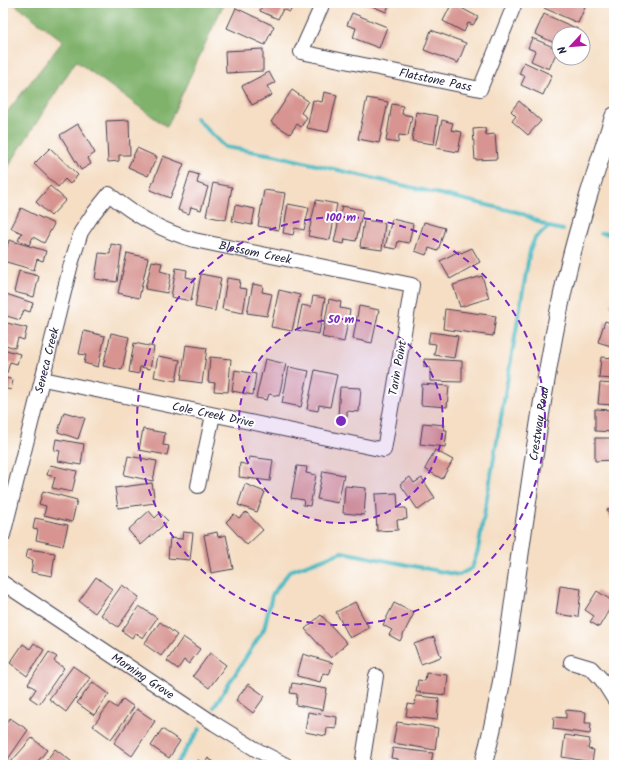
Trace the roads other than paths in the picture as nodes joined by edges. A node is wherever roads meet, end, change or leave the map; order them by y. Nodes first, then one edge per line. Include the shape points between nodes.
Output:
1 (323, 3) edge
2 (515, 3) edge
3 (614, 116) edge
4 (109, 194) joint
5 (412, 285) joint
6 (42, 379) junction
7 (213, 415) junction
8 (384, 450) joint
9 (198, 486) dead end
10 (3, 535) edge
11 (3, 583) edge
12 (572, 662) dead end
13 (376, 676) dead end
14 (614, 699) edge
15 (491, 737) junction
16 (286, 765) edge
17 (362, 765) edge
18 (483, 765) edge
19 (490, 765) edge

1 - 2 street, Flatstone Pass via 301,52 480,89
3 - 15 street, Crestway Road via 588,197 565,282 548,368 509,636
4 - 5 street, Blossom Creek via 150,224 173,234
4 - 6 street, Seneca Creek via 81,232
5 - 8 street, Tarin Point
6 - 7 street, Cole Creek Drive
6 - 10 street, Seneca Creek
7 - 8 street, Cole Creek Drive
7 - 9 street
11 - 16 street, Morning Grove via 215,724
12 - 14 street via 591,668
13 - 17 street
15 - 18 street, Crestway Road
15 - 19 street, Crestway Road

